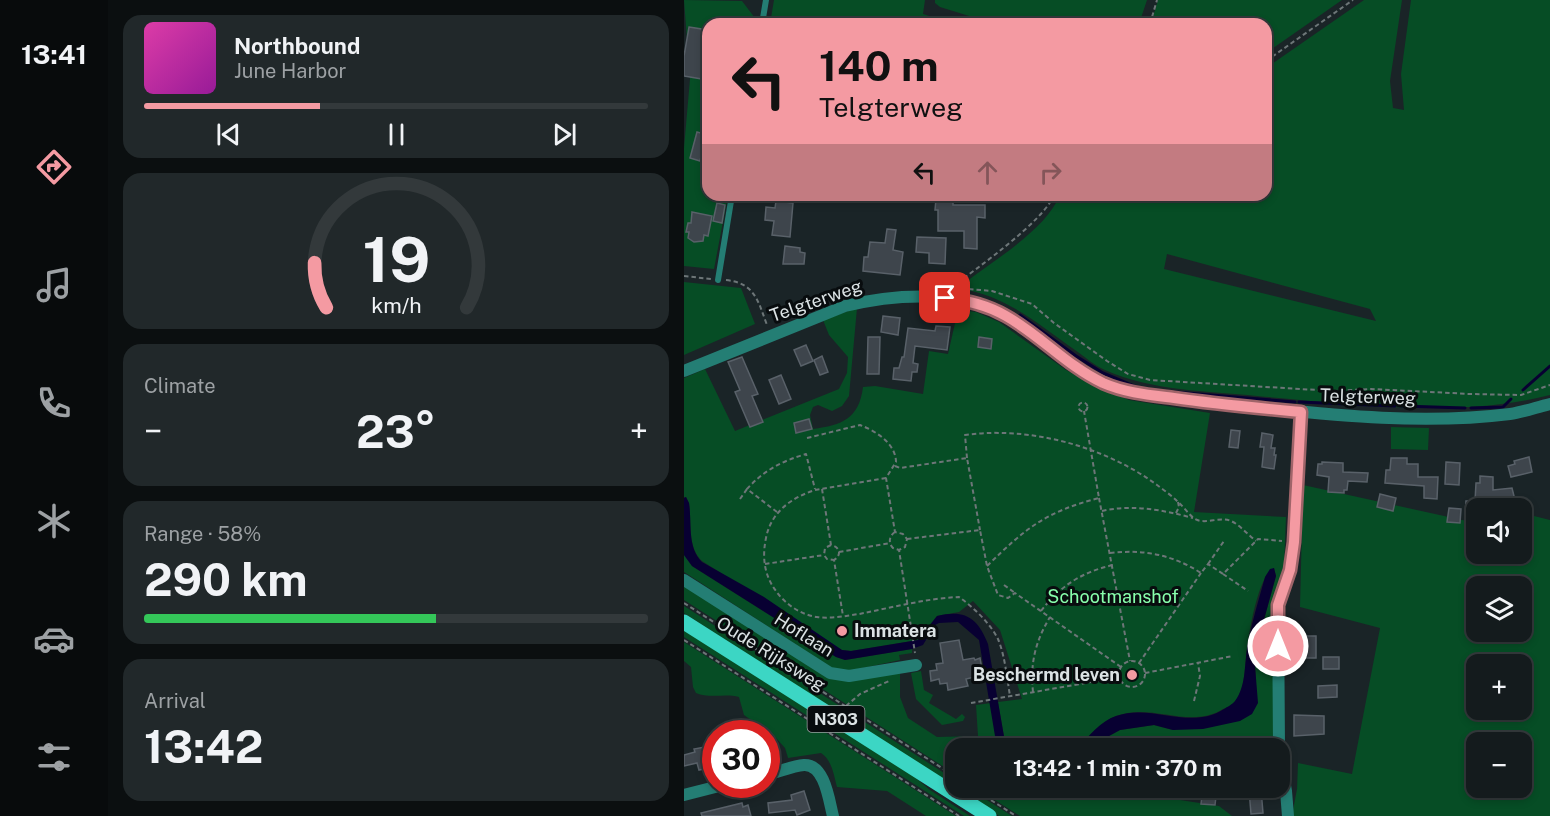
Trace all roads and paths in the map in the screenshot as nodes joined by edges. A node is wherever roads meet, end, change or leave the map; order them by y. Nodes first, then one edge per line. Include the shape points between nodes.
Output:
1 (766, 0) edge
2 (1157, 0) edge
3 (1353, 0) edge
4 (763, 18) edge
5 (1152, 18) edge
6 (1272, 57) edge
7 (731, 201) edge
8 (1051, 201) edge
9 (684, 276) edge
10 (718, 280) junction
11 (967, 289) dead end
12 (955, 290) dead end
13 (767, 326) dead end
14 (684, 371) edge
15 (1550, 385) edge
16 (1550, 404) edge
17 (1084, 411) dead end
18 (1301, 412) junction
19 (807, 438) dead end
20 (1091, 450) junction
21 (967, 458) junction
22 (895, 466) junction
23 (886, 478) junction
24 (747, 489) junction
25 (822, 489) junction
26 (815, 490) junction
27 (1099, 498) junction
28 (740, 499) dead end
29 (1178, 502) junction
30 (1102, 511) junction
31 (777, 512) junction
32 (1176, 513) junction
33 (1194, 518) junction
34 (980, 530) junction
35 (895, 532) junction
36 (908, 539) junction
37 (1224, 541) dead end
38 (1256, 541) junction
39 (1294, 542) junction
40 (890, 543) junction
41 (831, 545) junction
42 (899, 550) junction
43 (839, 552) junction
44 (1110, 553) junction
45 (824, 555) junction
46 (834, 560) junction
47 (764, 564) junction
48 (1208, 564) junction
49 (1113, 565) junction
50 (987, 566) junction
51 (1202, 573) junction
52 (1223, 574) junction
53 (684, 580) edge
54 (1004, 585) dead end
55 (1248, 591) dead end
56 (1015, 593) junction
57 (684, 603) edge
58 (907, 605) junction
59 (1041, 611) junction
60 (843, 616) junction
61 (1050, 617) junction
62 (684, 622) edge
63 (684, 640) edge
64 (1233, 657) dead end
65 (916, 661) joint
66 (1130, 661) junction
67 (1139, 663) junction
68 (1198, 663) junction
69 (893, 667) junction
70 (1121, 667) junction
71 (1145, 673) junction
72 (1120, 677) junction
73 (1033, 692) junction
74 (1010, 696) junction
75 (1194, 701) dead end
76 (971, 703) dead end
77 (846, 706) junction
78 (1279, 738) edge
79 (945, 770) edge
80 (780, 772) edge
81 (702, 790) edge
82 (684, 795) edge
83 (988, 798) edge
84 (1287, 798) edge
85 (833, 816) edge
86 (959, 816) edge
87 (989, 816) edge
88 (1017, 816) edge
89 (1288, 816) edge

1 - 4 lane
2 - 5 path
3 - 6 path
7 - 10 lane
8 - 12 path via 999,251 947,291
9 - 10 path
10 - 13 path via 750,288
11 - 15 path, Telgterweg via 992,291 1032,304 1107,361 1128,374 1150,380 1334,391 1521,395
14 - 18 street, Telgterweg via 845,306 867,300 945,298 985,306 1007,316 1076,367 1130,392
16 - 18 street, Telgterweg via 1513,413 1466,417 1352,417
17 - 20 path
18 - 39 street
19 - 22 path via 860,425 890,444 896,455
20 - 21 path via 1041,437 977,433 965,435
20 - 27 path
20 - 29 path via 1155,483
21 - 22 path
21 - 34 path
22 - 23 path
23 - 25 path
23 - 35 path
24 - 26 path via 773,467 806,454
24 - 28 path
24 - 31 path
25 - 26 path
25 - 41 path
26 - 31 path via 794,498
27 - 30 path
27 - 50 path via 1044,518 1019,535
29 - 32 path
29 - 33 path
30 - 32 path via 1131,507
30 - 44 path
31 - 47 path via 766,536
32 - 33 path
33 - 38 path via 1230,520
34 - 36 path
34 - 50 path
35 - 36 path
35 - 40 path
36 - 42 path
37 - 48 path
38 - 39 path
38 - 52 path
39 - 78 street via 1290,570 1278,605
40 - 42 path
40 - 43 path
41 - 43 path
41 - 45 path via 825,548
42 - 58 path
43 - 46 path
44 - 49 path
44 - 51 path via 1164,555
45 - 46 path
45 - 47 path
46 - 60 path
47 - 60 path via 771,584 792,607 820,618
48 - 51 path
48 - 52 path
49 - 59 path via 1072,581
49 - 66 path
50 - 56 path via 998,595 1008,598
51 - 67 path
52 - 55 path
53 - 69 street, Hoflaan via 830,673 849,676
54 - 56 path
56 - 59 path
57 - 77 path
58 - 60 path
58 - 65 path
58 - 74 path via 951,597 965,601 998,639
59 - 61 path
61 - 70 path
61 - 73 path via 1034,653
62 - 87 main road, Oude Rijksweg / N303
63 - 86 path
64 - 68 path
65 - 69 street, Hoflaan
66 - 67 path
66 - 70 path
67 - 71 path
68 - 71 path
68 - 75 path via 1200,676
69 - 77 path via 888,682 860,694
70 - 72 path
71 - 72 path via 1140,684 1132,687
72 - 73 path
73 - 74 path
74 - 76 path
77 - 79 path
80 - 85 street via 806,765 816,768
81 - 82 street
83 - 88 path
84 - 89 street

